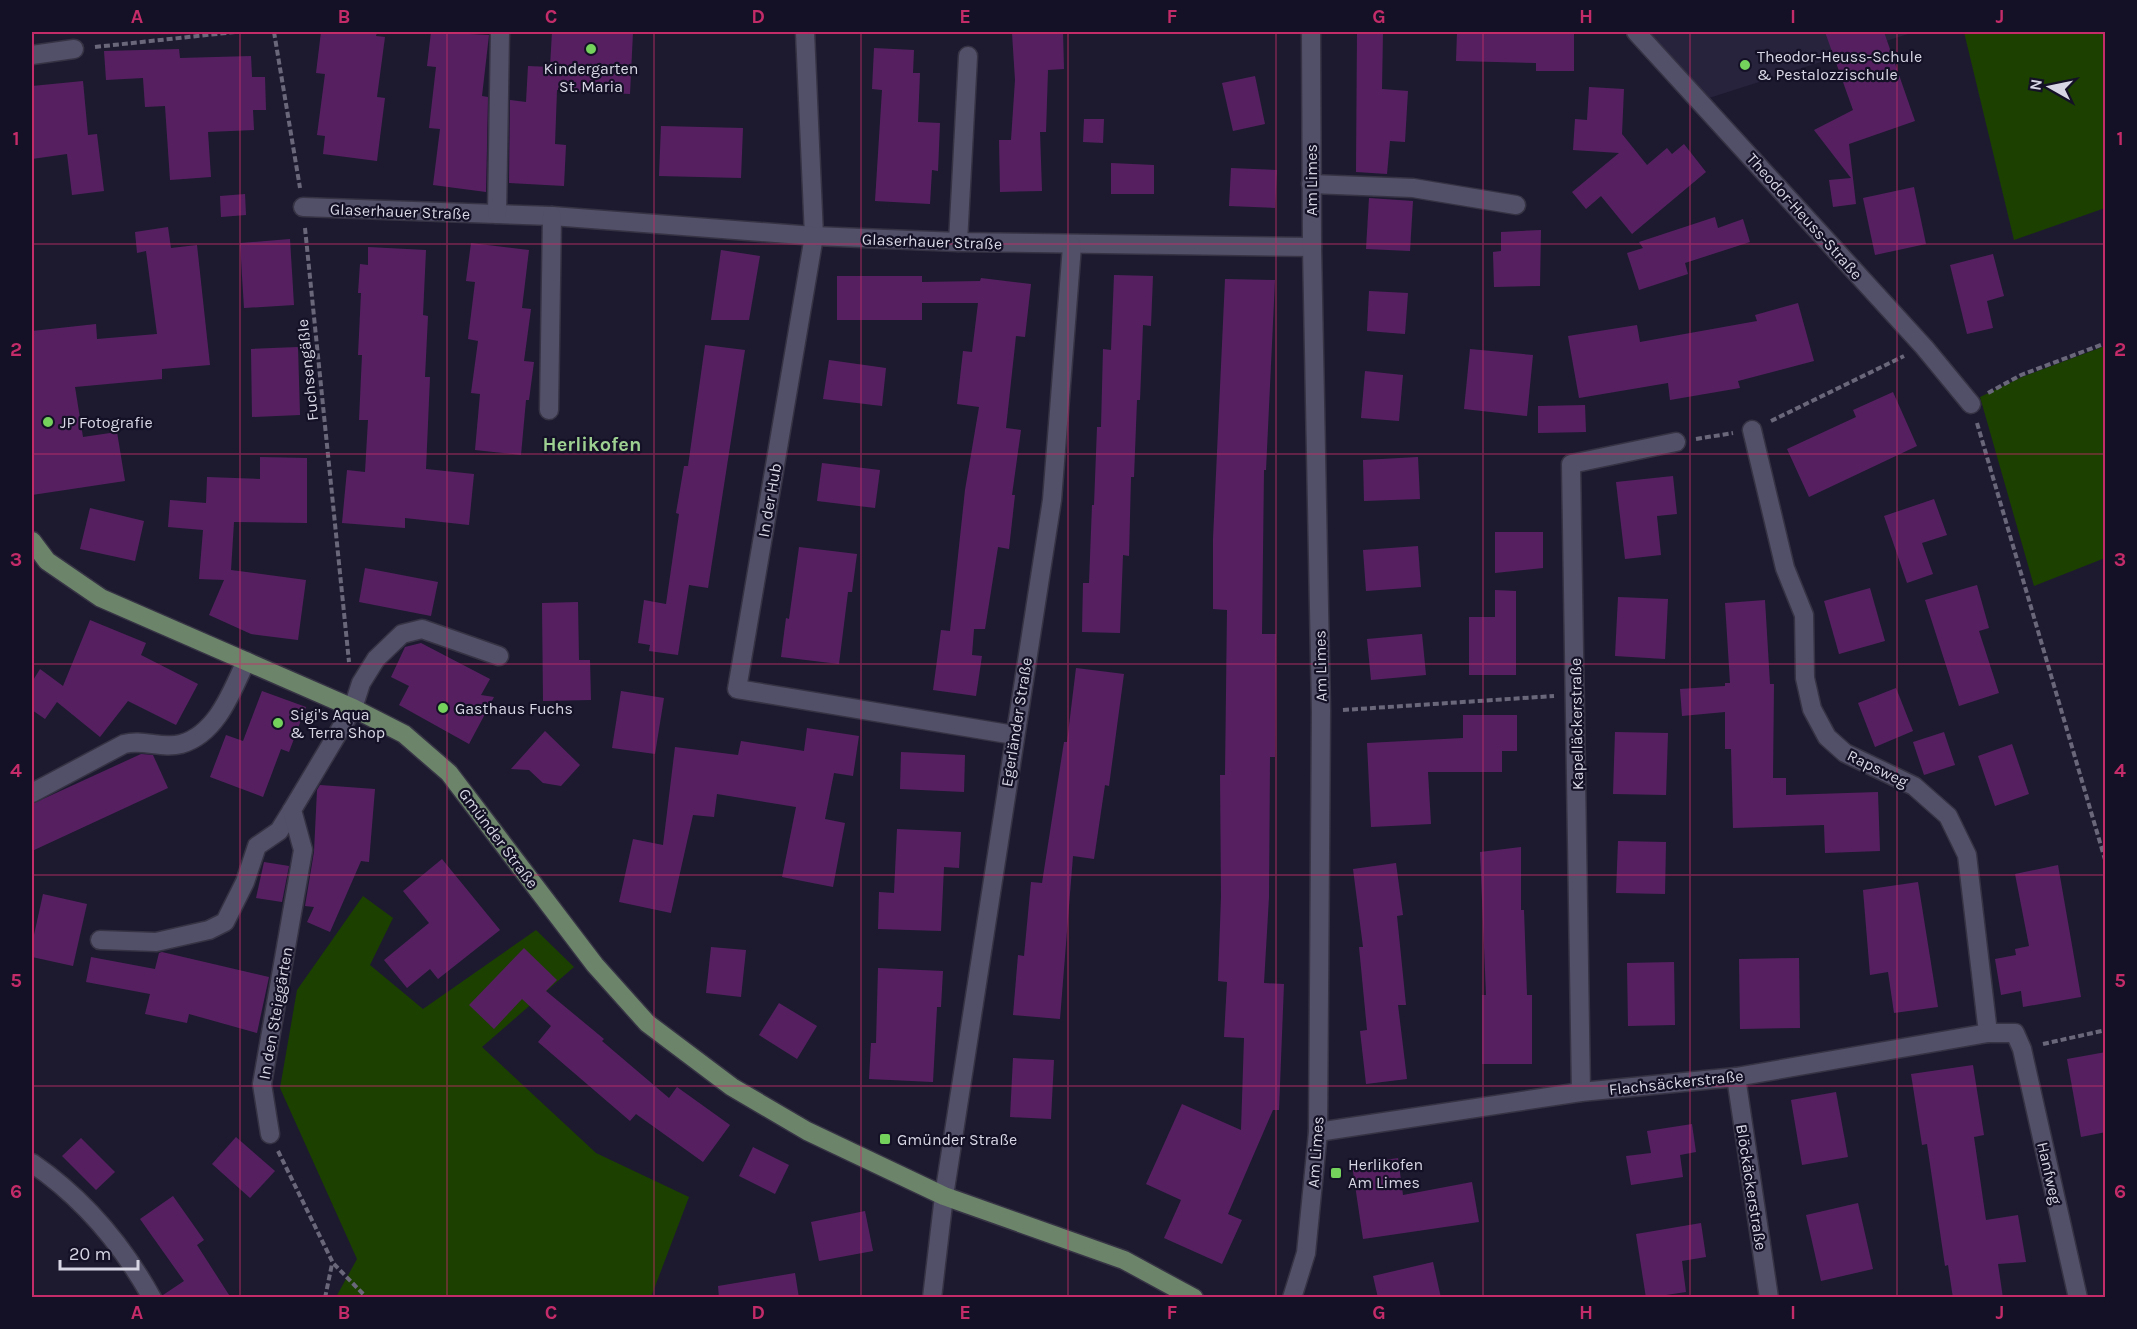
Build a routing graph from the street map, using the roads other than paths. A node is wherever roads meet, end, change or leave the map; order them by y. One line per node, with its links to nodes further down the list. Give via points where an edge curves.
1 (500, 32): 11 (street)
2 (805, 32): 13 (street, In der Hub)
3 (1311, 32): 8 (street, Am Limes)
4 (1636, 32): 17 (street, Theodor-Heuss-Straße)
5 (74, 50): 6 (street)
6 (32, 55)
7 (968, 56): 14 (street)
8 (1311, 184): 9 (street, via 1413,188); 16 (street, Am Limes)
9 (1516, 205)
10 (303, 207): 11 (street, Glaserhauer Straße)
11 (498, 214): 12 (street, Glaserhauer Straße)
12 (552, 216): 13 (street, Glaserhauer Straße); 18 (street)
13 (814, 236): 14 (street, Glaserhauer Straße); 25 (street, In der Hub, via 737,689)
14 (958, 242): 15 (street, Glaserhauer Straße)
15 (1072, 246): 16 (street, Glaserhauer Straße); 25 (street, Egerländer Straße, via 1052,500)
16 (1312, 247): 33 (street, Am Limes, via 1321,711)
17 (1976, 400)
18 (549, 410)
19 (1752, 430): 29 (street, Rapsweg, via 1785,568 1804,615 1805,678 1812,709 1827,736 1845,753 1914,786 1948,816 1967,855)
20 (1676, 442): 32 (street, Kapelläckerstraße, via 1571,464)
21 (32, 541): 23 (main road, Gmünder Straße, via 47,561 101,598)
22 (499, 656): 24 (street, via 422,629 402,634 376,659 361,683)
23 (246, 661): 24 (main road, Gmünder Straße); 26 (street, via 224,707 204,730 181,744 139,740 124,744)
24 (353, 708): 27 (street); 36 (main road, Gmünder Straße, via 404,734 449,773 595,965 647,1023 732,1087 807,1131)
25 (1014, 735): 36 (street, Egerländer Straße)
26 (32, 793)
27 (292, 810): 28 (street, via 279,831 257,846 225,922 209,930 156,942); 34 (street, In den Steiggärten, via 303,850 262,1084)
28 (100, 940)
29 (1988, 1033): 30 (street, Flachsäckerstraße, via 2015,1033); 31 (street, Flachsäckerstraße)
30 (2022, 1049): 42 (street, Hanfweg)
31 (1736, 1077): 32 (street, Flachsäckerstraße); 41 (street, Blöckäckerstraße)
32 (1581, 1092): 33 (street, Flachsäckerstraße)
33 (1318, 1132): 40 (street, Am Limes, via 1306,1253)
34 (270, 1134)
35 (32, 1163): 37 (street, via 97,1218)
36 (944, 1196): 38 (street, Egerländer Straße); 39 (main road, Gmünder Straße, via 1124,1260)
37 (152, 1298)
38 (932, 1298)
39 (1194, 1298)
40 (1292, 1298)
41 (1769, 1298)
42 (2078, 1298)

